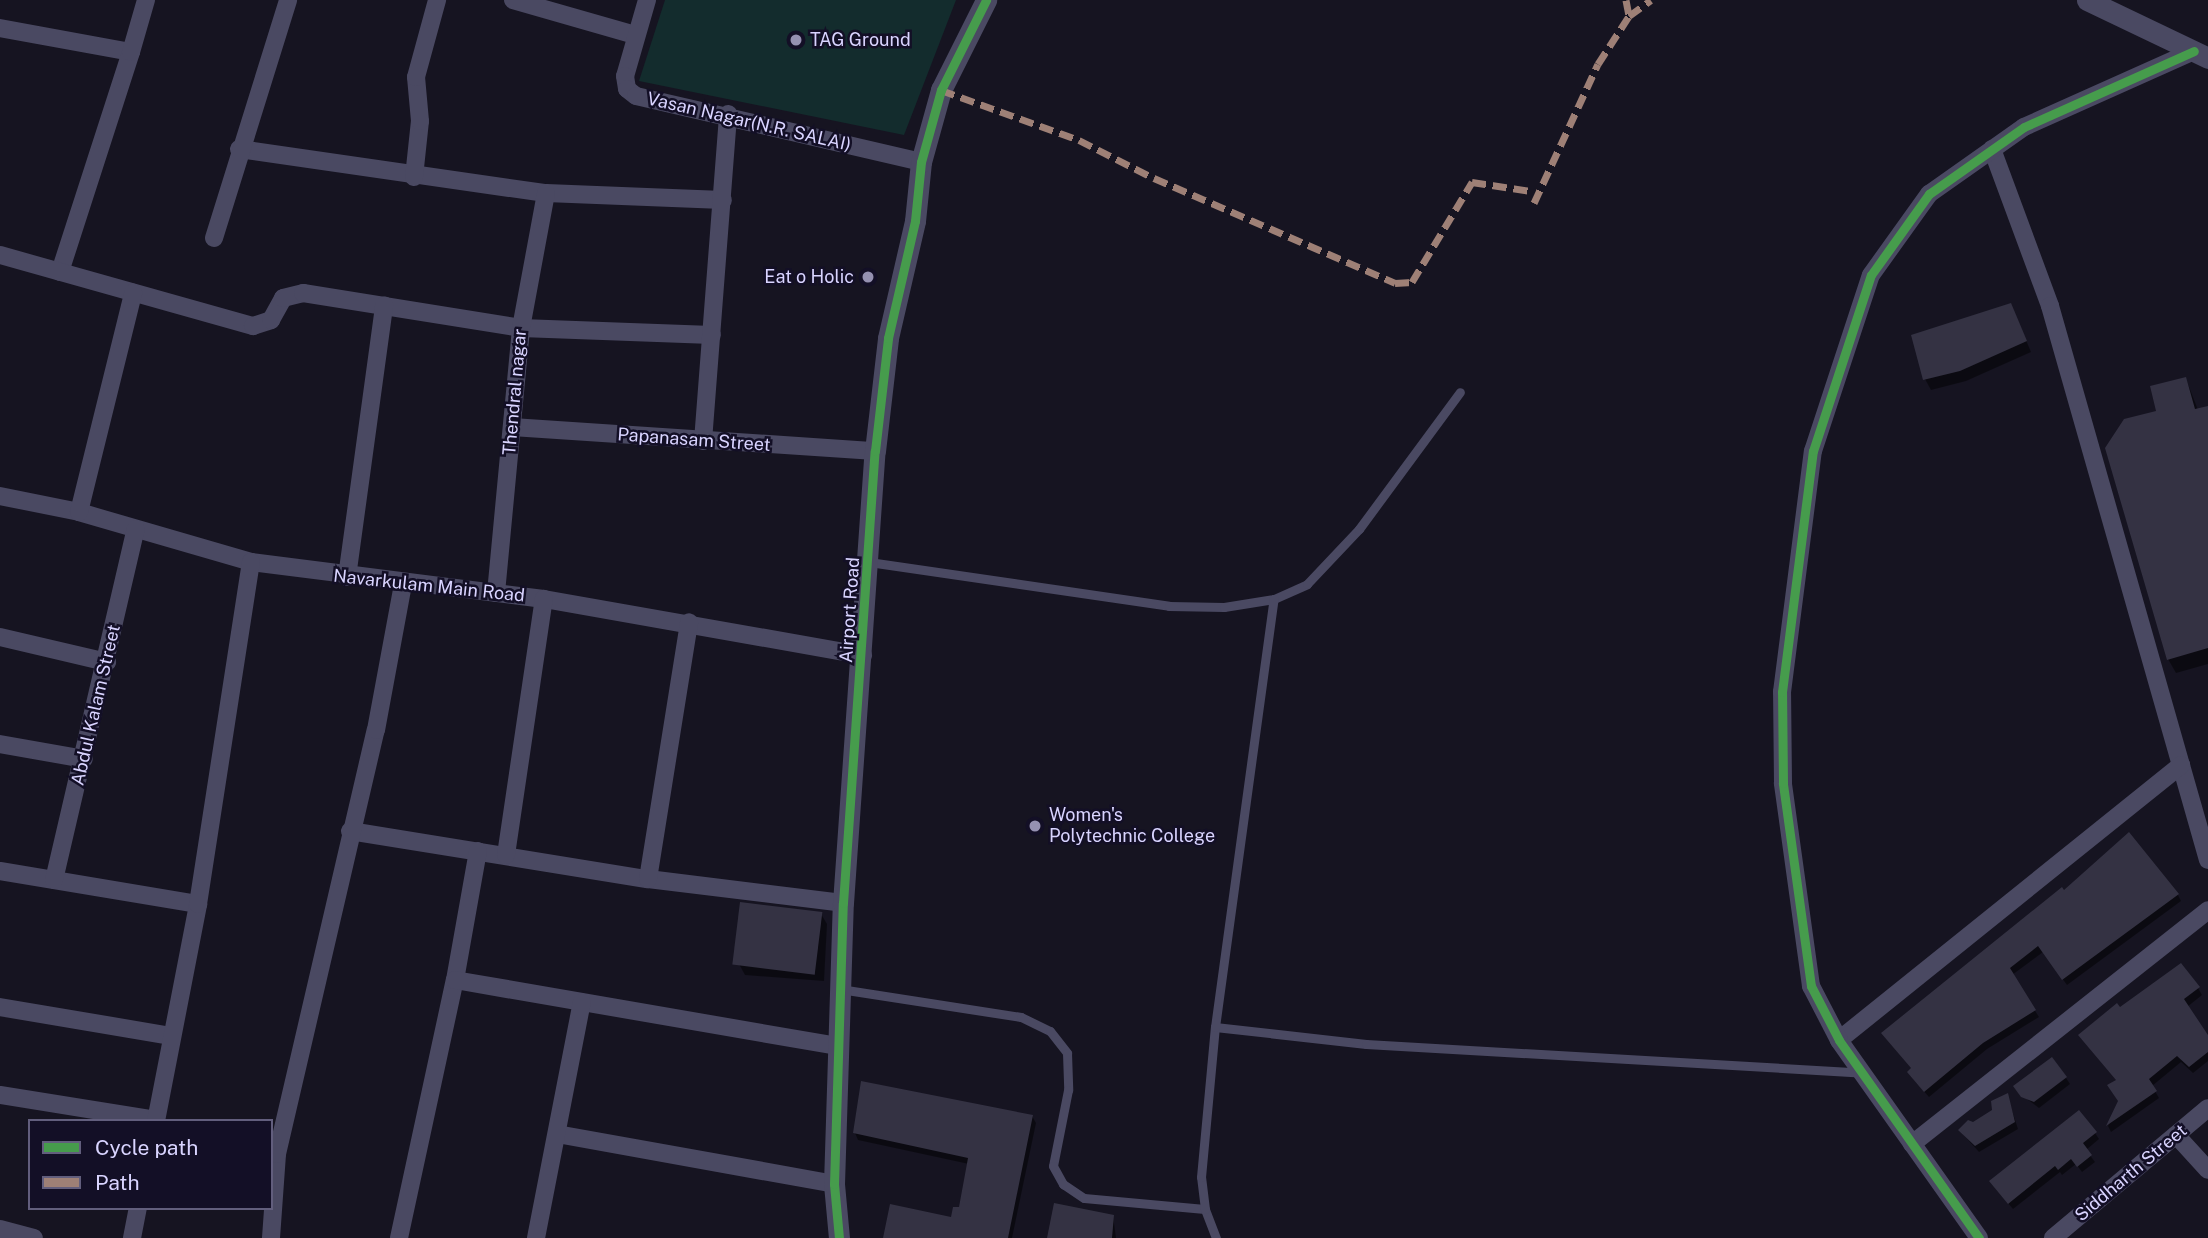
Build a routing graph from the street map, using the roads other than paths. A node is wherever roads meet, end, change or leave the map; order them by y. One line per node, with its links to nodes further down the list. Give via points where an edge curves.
1 (146, 0): 10 (street)
2 (288, 0): 13 (street)
3 (437, 0): 16 (street, via 416,76 420,121)
4 (513, 0): 9 (street)
5 (647, 0): 9 (street, Vasan Nagar(N.R. SALAI))
6 (986, 0): 15 (street, Airport Road, via 941,90)
7 (2087, 0): 11 (street)
8 (0, 29): 10 (street)
9 (635, 35): 12 (street, Vasan Nagar(N.R. SALAI), via 625,76 627,89 636,96)
10 (131, 52): 21 (street)
11 (2201, 54): 14 (street, via 2024,127)
12 (728, 114): 15 (street, Vasan Nagar(N.R. SALAI)); 18 (street)
13 (239, 149): 16 (street); 19 (street)
14 (1992, 149): 46 (street, via 2050,306); 63 (street, via 1929,194 1871,275 1814,451 1782,692 1783,783 1811,986)
15 (921, 162): 29 (street, Airport Road, via 915,220 888,338)
16 (414, 177): 17 (street)
17 (546, 193): 18 (street); 24 (street, Thendral nagar)
18 (723, 200): 25 (street)
19 (214, 238)
20 (0, 255): 21 (street)
21 (60, 272): 22 (street)
22 (133, 293): 23 (street, via 253,326 271,320 283,298 303,293); 31 (street)
23 (384, 306): 24 (street); 35 (street)
24 (521, 328): 25 (street); 27 (street, Thendral nagar)
25 (712, 335): 28 (street)
26 (1460, 392): 39 (lane, via 1359,529 1307,584)
27 (512, 427): 28 (street, Papanasam Street); 37 (street, Thendral nagar)
28 (703, 441): 29 (street, Papanasam Street)
29 (875, 451): 34 (street, Airport Road)
30 (0, 496): 31 (street, Navarkulam Main Road)
31 (79, 512): 32 (street, Navarkulam Main Road)
32 (136, 528): 33 (street, Navarkulam Main Road); 43 (street, Abdul Kalam Street)
33 (251, 562): 35 (street, Navarkulam Main Road); 54 (street)
34 (869, 562): 39 (lane, via 1169,606 1224,607); 42 (street, Airport Road)
35 (347, 577): 36 (street, Navarkulam Main Road)
36 (403, 584): 37 (street, Navarkulam Main Road); 47 (street, via 376,730)
37 (496, 593): 38 (street, Navarkulam Main Road)
38 (544, 598): 40 (street, Navarkulam Main Road); 49 (street)
39 (1274, 599): 61 (lane)
40 (689, 622): 42 (street, Navarkulam Main Road); 52 (street)
41 (0, 637): 43 (street)
42 (863, 655): 55 (street, Airport Road)
43 (107, 662): 45 (street, Abdul Kalam Street)
44 (0, 744): 45 (street)
45 (84, 759): 53 (street, Abdul Kalam Street)
46 (2181, 765): 50 (street); 63 (street)
47 (350, 831): 48 (street); 75 (street, via 276,1154)
48 (478, 851): 49 (street); 57 (street)
49 (506, 855): 52 (street)
50 (2208, 860)
51 (0, 871): 53 (street)
52 (648, 878): 55 (street)
53 (54, 880): 54 (street)
54 (198, 904): 62 (street)
55 (844, 904): 58 (street, Airport Road)
56 (2208, 910): 72 (street)
57 (455, 980): 59 (street); 83 (street)
58 (840, 989): 64 (street, Airport Road); 76 (lane, via 1021,1017 1050,1031 1067,1053 1068,1090 1053,1166 1063,1184 1084,1198)
59 (582, 1002): 64 (street); 70 (street)
60 (0, 1007): 62 (street)
61 (1215, 1027): 65 (lane, via 1366,1044); 76 (lane, via 1200,1177)
62 (172, 1036): 69 (street)
63 (1839, 1040): 65 (street)
64 (838, 1046): 74 (street, Airport Road)
65 (1861, 1072): 72 (street)
66 (0, 1095): 68 (street)
67 (2208, 1108): 71 (street, Siddharth Street)
68 (150, 1119)
69 (156, 1119)
70 (556, 1134): 74 (street); 84 (street)
71 (2176, 1135): 73 (street); 88 (street, Siddharth Street)
72 (1912, 1144): 87 (street)
73 (2208, 1170)
74 (834, 1184): 85 (street, Airport Road)
75 (273, 1204)
76 (1205, 1209): 86 (lane)
77 (138, 1210): 81 (street)
78 (273, 1210): 82 (street)
79 (0, 1229): 80 (street)
80 (34, 1238)
81 (132, 1238)
82 (271, 1238)
83 (399, 1238)
84 (536, 1238)
85 (839, 1238)
86 (1216, 1238)
87 (1979, 1238)
88 (2053, 1238)

